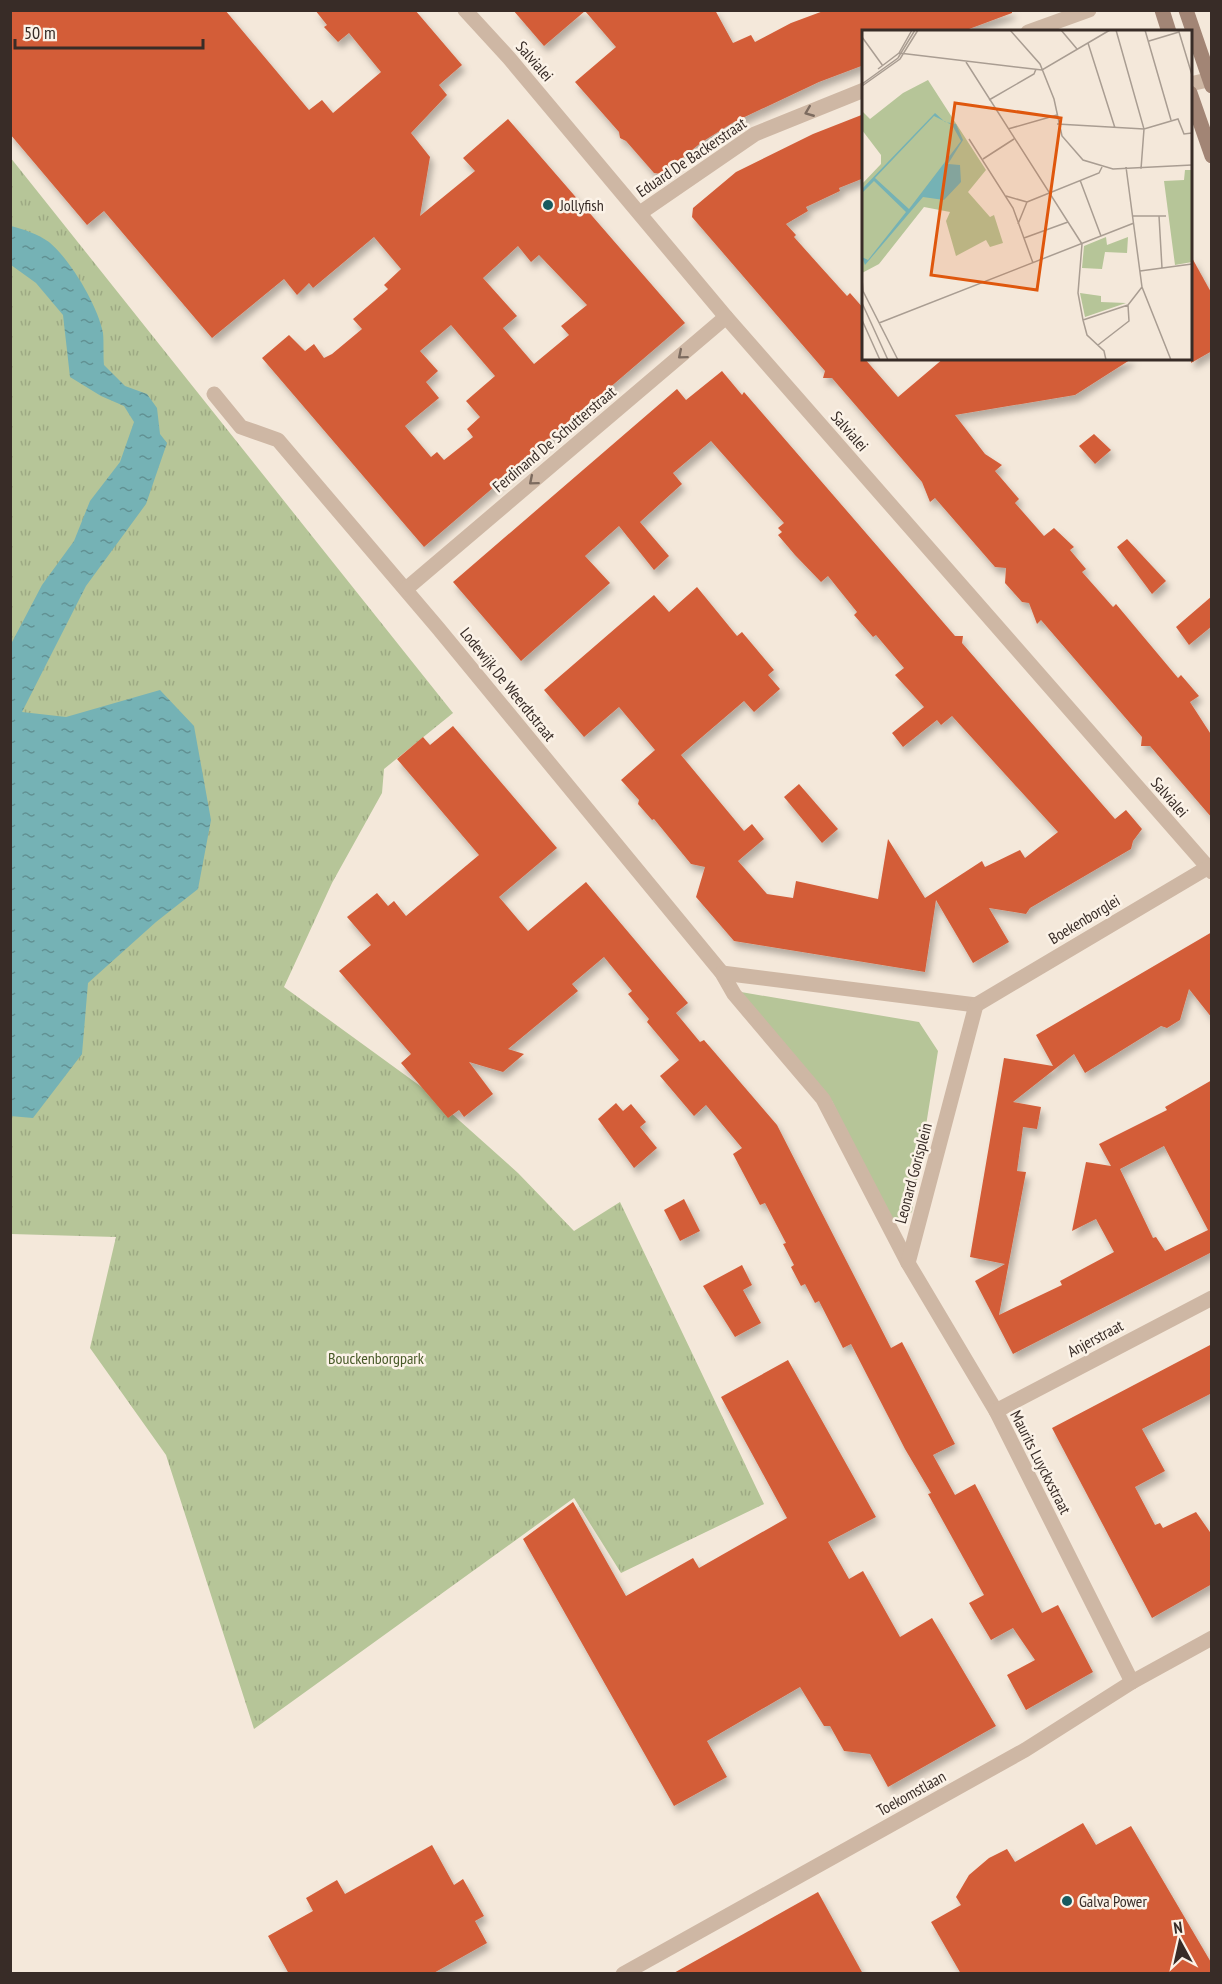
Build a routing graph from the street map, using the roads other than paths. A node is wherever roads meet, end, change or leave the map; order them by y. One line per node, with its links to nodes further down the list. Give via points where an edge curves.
1 (465, 10): 12 (street, Salvialei)
2 (1089, 10): 5 (street)
3 (1162, 10): 6 (street)
4 (1186, 10): 7 (street)
5 (1034, 30)
6 (1168, 30)
7 (1211, 82): 8 (street)
8 (1192, 84)
9 (862, 91): 12 (street, Eduard De Backerstraat, one-way to 12, via 755,134)
10 (1192, 96): 11 (street)
11 (1212, 156)
12 (639, 213): 13 (street, Salvialei)
13 (726, 317): 15 (street, Ferdinand De Schutterstraat, one-way to 15); 16 (street, Salvialei)
14 (214, 393): 15 (street, Lodewijk De Weerdtstraat, via 241,427 278,440)
15 (406, 589): 17 (street, Lodewijk De Weerdtstraat)
16 (1210, 868): 18 (street, Boekenborglei)
17 (722, 973): 18 (street); 19 (street, Leonard Gorisplein, via 734,994 823,1099)
18 (976, 1005): 19 (street, Leonard Gorisplein)
19 (908, 1263): 21 (street, Maurits Luyckxstraat)
20 (1212, 1298): 21 (street, Anjerstraat)
21 (996, 1411): 23 (street, Maurits Luyckxstraat)
22 (1212, 1638): 23 (street, Toekomstlaan)
23 (1132, 1682): 24 (street, Toekomstlaan, via 1025,1750)
24 (623, 1974)

